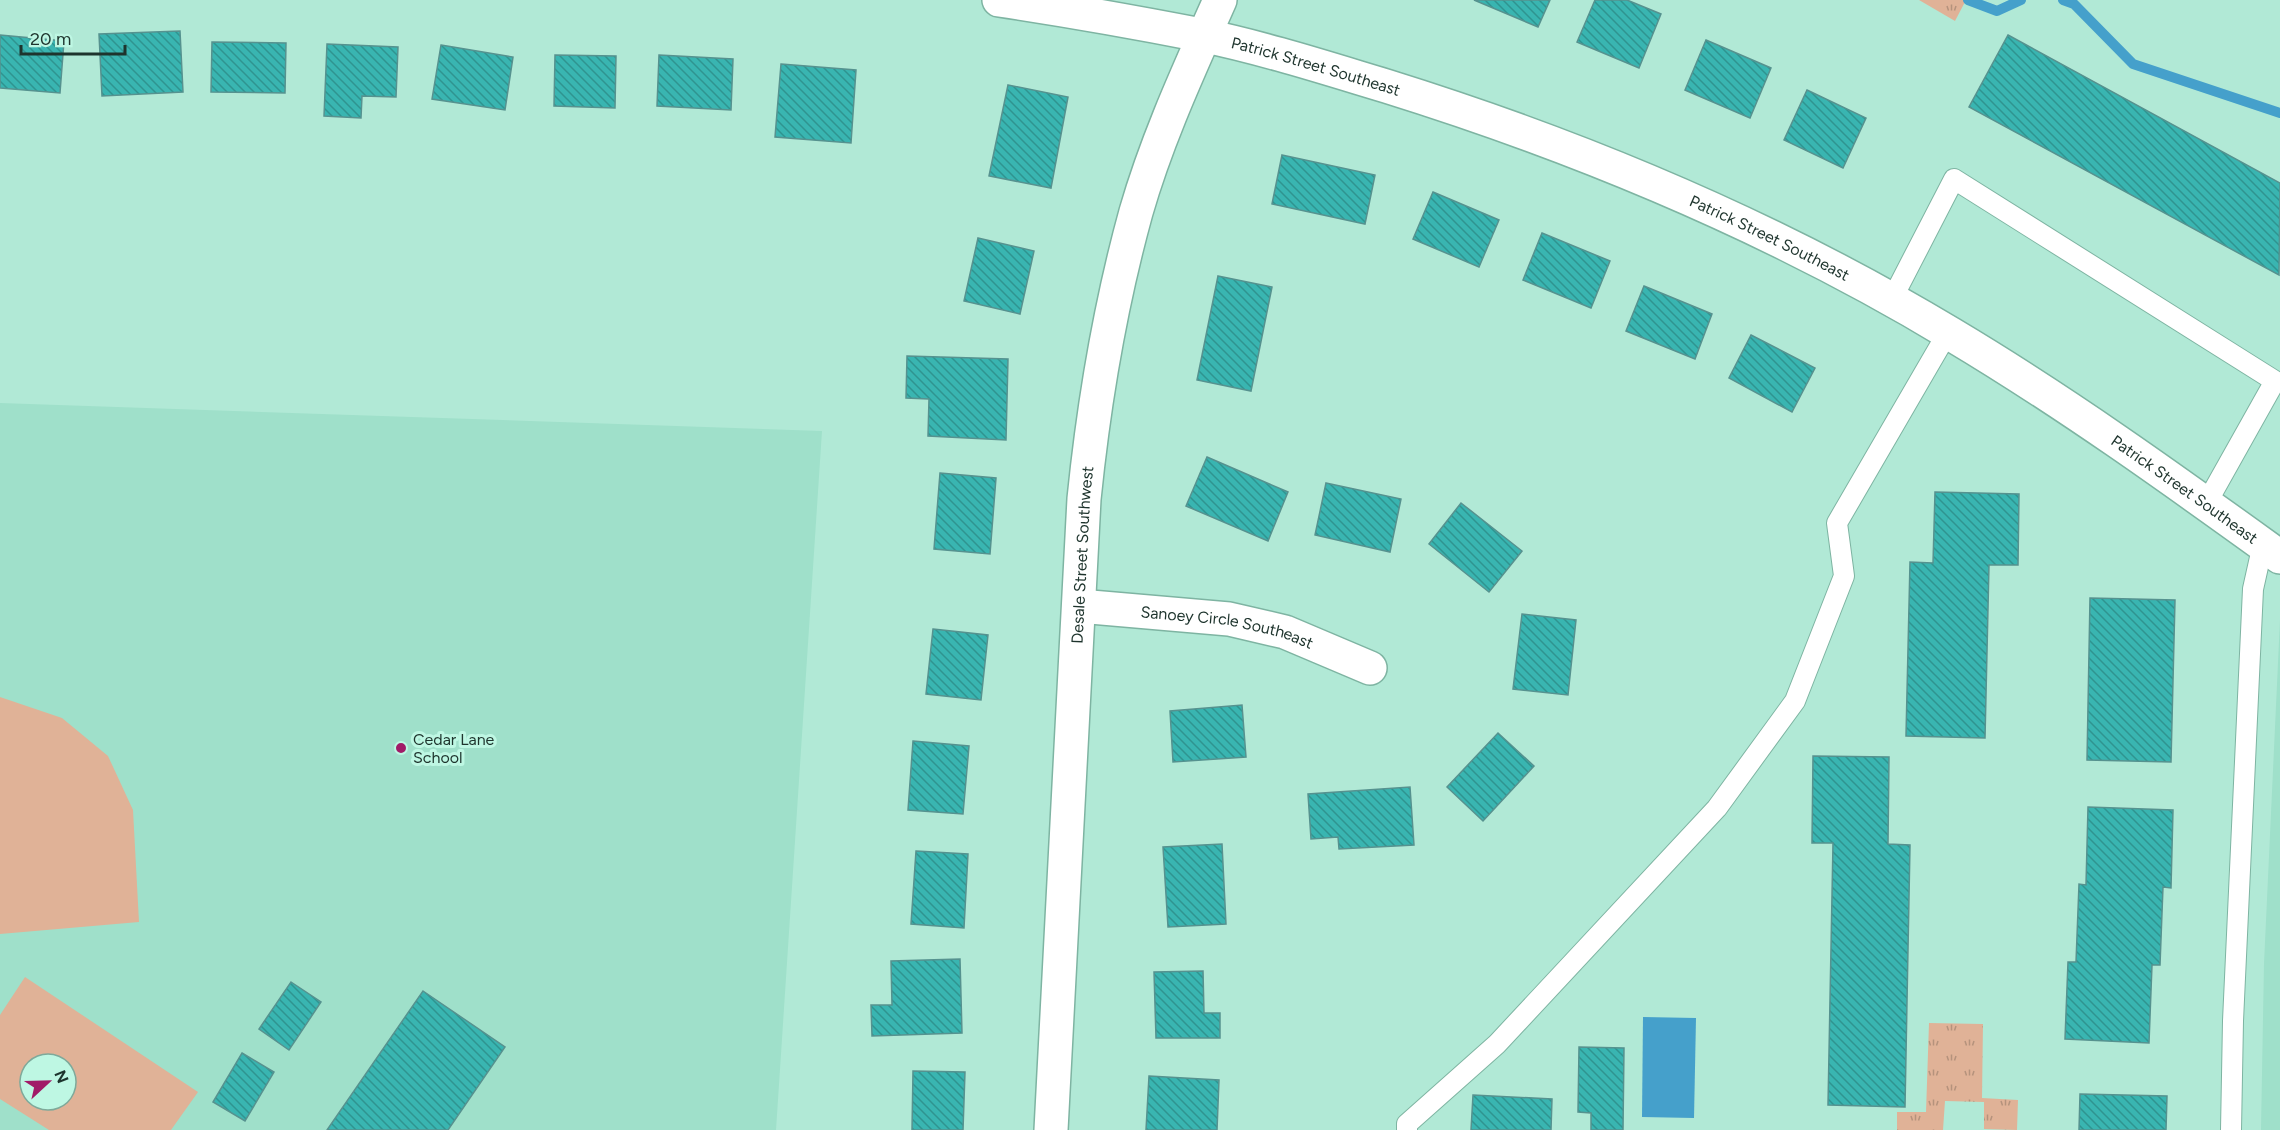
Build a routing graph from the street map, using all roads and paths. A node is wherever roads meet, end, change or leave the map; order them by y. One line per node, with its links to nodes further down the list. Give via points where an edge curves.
1 (999, 0): 3 (street, Patrick Street Southeast)
2 (1220, 0): 3 (street, Desale Street Southwest)
3 (1204, 36): 4 (street, Patrick Street Southeast, via 1472,112 1635,176 1784,243); 8 (street, Desale Street Southwest, via 1165,127 1137,210 1115,296 1094,402)
4 (1891, 301): 5 (street, Patrick Street Southeast); 6 (lane, via 1954,179 2275,381)
5 (1948, 332): 6 (street, Patrick Street Southeast, via 2100,429); 11 (lane, via 1838,523 1844,576 1795,701 1718,808 1497,1044 1407,1124)
6 (2206, 504): 7 (street, Patrick Street Southeast)
7 (2271, 550): 12 (lane, via 2253,589)
8 (1079, 606): 9 (street, Sanoey Circle Southeast, via 1229,619 1285,632); 10 (street, Desale Street Southwest)
9 (1370, 668)
10 (1051, 1130)
11 (1407, 1130)
12 (2231, 1130)

